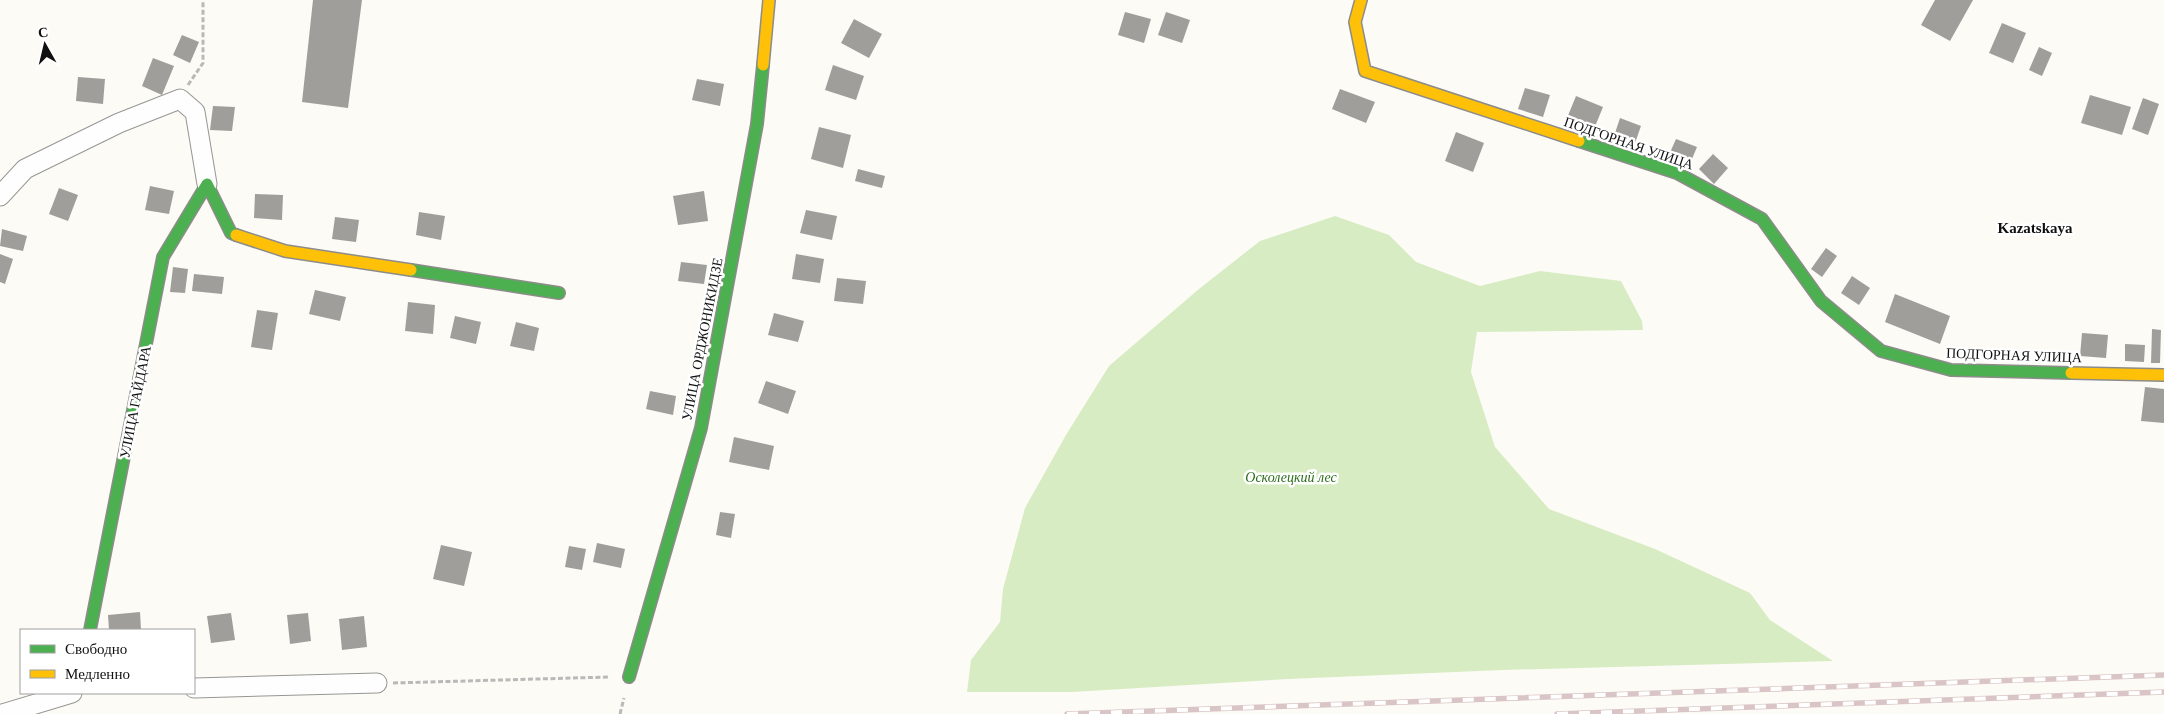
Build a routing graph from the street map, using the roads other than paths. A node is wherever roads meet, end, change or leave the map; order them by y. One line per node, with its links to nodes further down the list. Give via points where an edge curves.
1 (769, 0): 8 (street, УЛИЦА ОРДЖОНИКИДЗЕ, via 758,124 701,428)
2 (1361, 0): 6 (street, ПОДГОРНАЯ УЛИЦА, via 1355,22 1365,71 1677,173 1762,219 1821,302 1882,350 1951,370)
3 (207, 184): 4 (street, via 195,112 180,98 119,122 25,169); 5 (street, via 231,233 285,251); 7 (street, УЛИЦА ГАЙДАРА, via 163,257)
4 (0, 196)
5 (558, 293)
6 (2164, 374)
7 (90, 629)
8 (629, 677)
9 (377, 683): 10 (street)
10 (195, 688)
11 (69, 694): 12 (street)
12 (2, 714)

